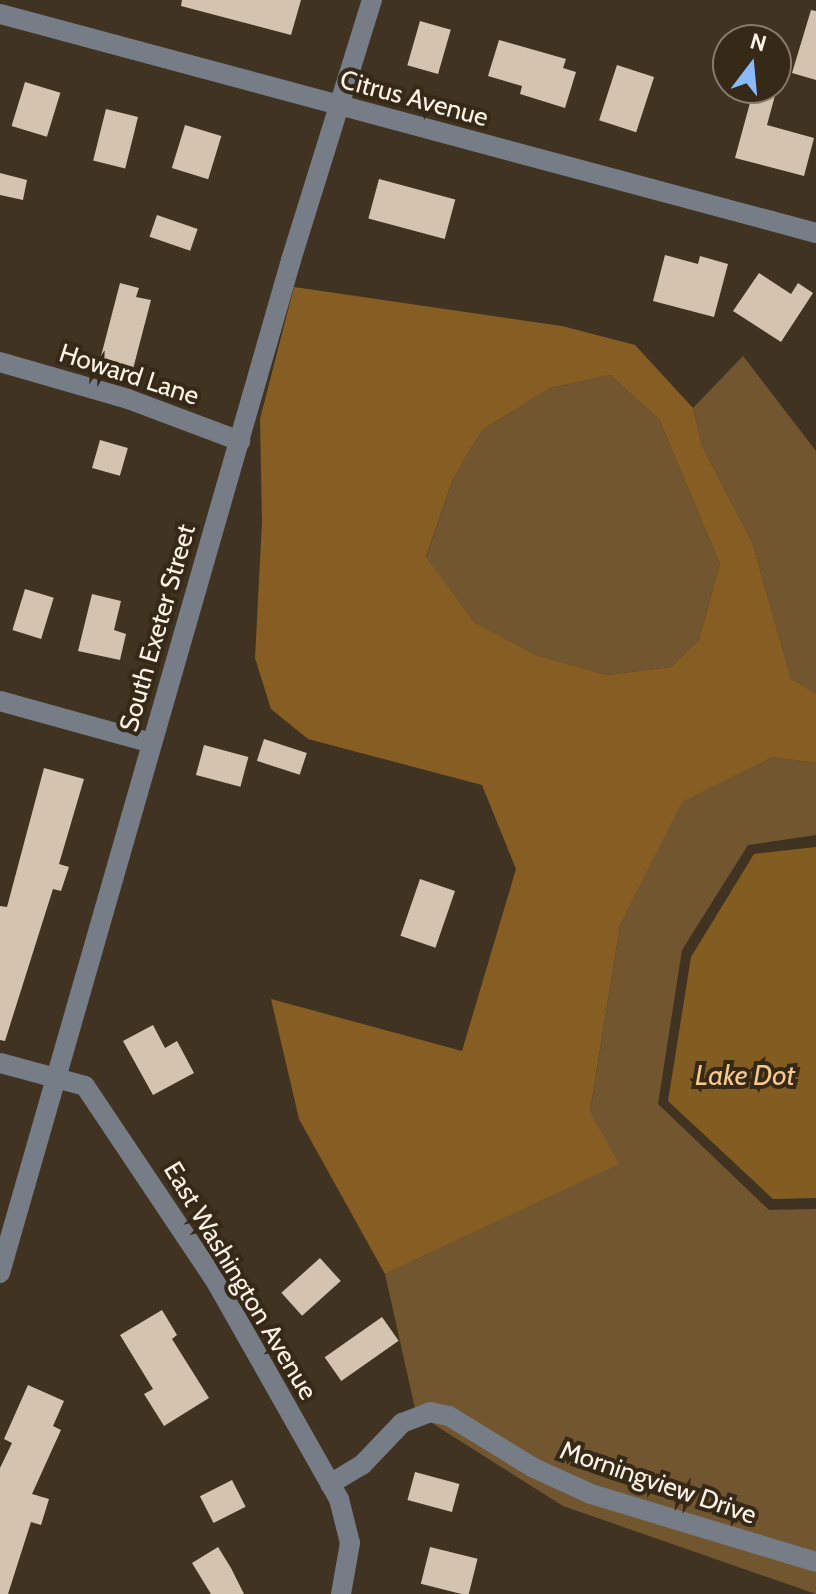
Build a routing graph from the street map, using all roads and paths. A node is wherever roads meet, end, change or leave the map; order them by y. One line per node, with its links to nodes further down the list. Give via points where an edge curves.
1 (2, 0): 3 (street)
2 (372, 0): 5 (street, South Exeter Street)
3 (0, 7)
4 (0, 14): 5 (street, Citrus Avenue)
5 (339, 106): 6 (street, Citrus Avenue); 8 (street, South Exeter Street)
6 (816, 233)
7 (0, 362): 8 (street, Howard Lane, via 128,399)
8 (240, 441): 10 (street, South Exeter Street)
9 (0, 701): 10 (street)
10 (151, 743): 12 (street, South Exeter Street)
11 (0, 1063): 12 (street, East Washington Avenue)
12 (56, 1078): 13 (street, South Exeter Street); 14 (street, East Washington Avenue, via 85,1086 139,1163 215,1280)
13 (0, 1273)
14 (330, 1484): 15 (street, Morningview Drive, via 362,1465 402,1423 430,1412 449,1416 534,1468 591,1494); 16 (street, East Washington Avenue, via 350,1543)
15 (816, 1562)
16 (341, 1594)

